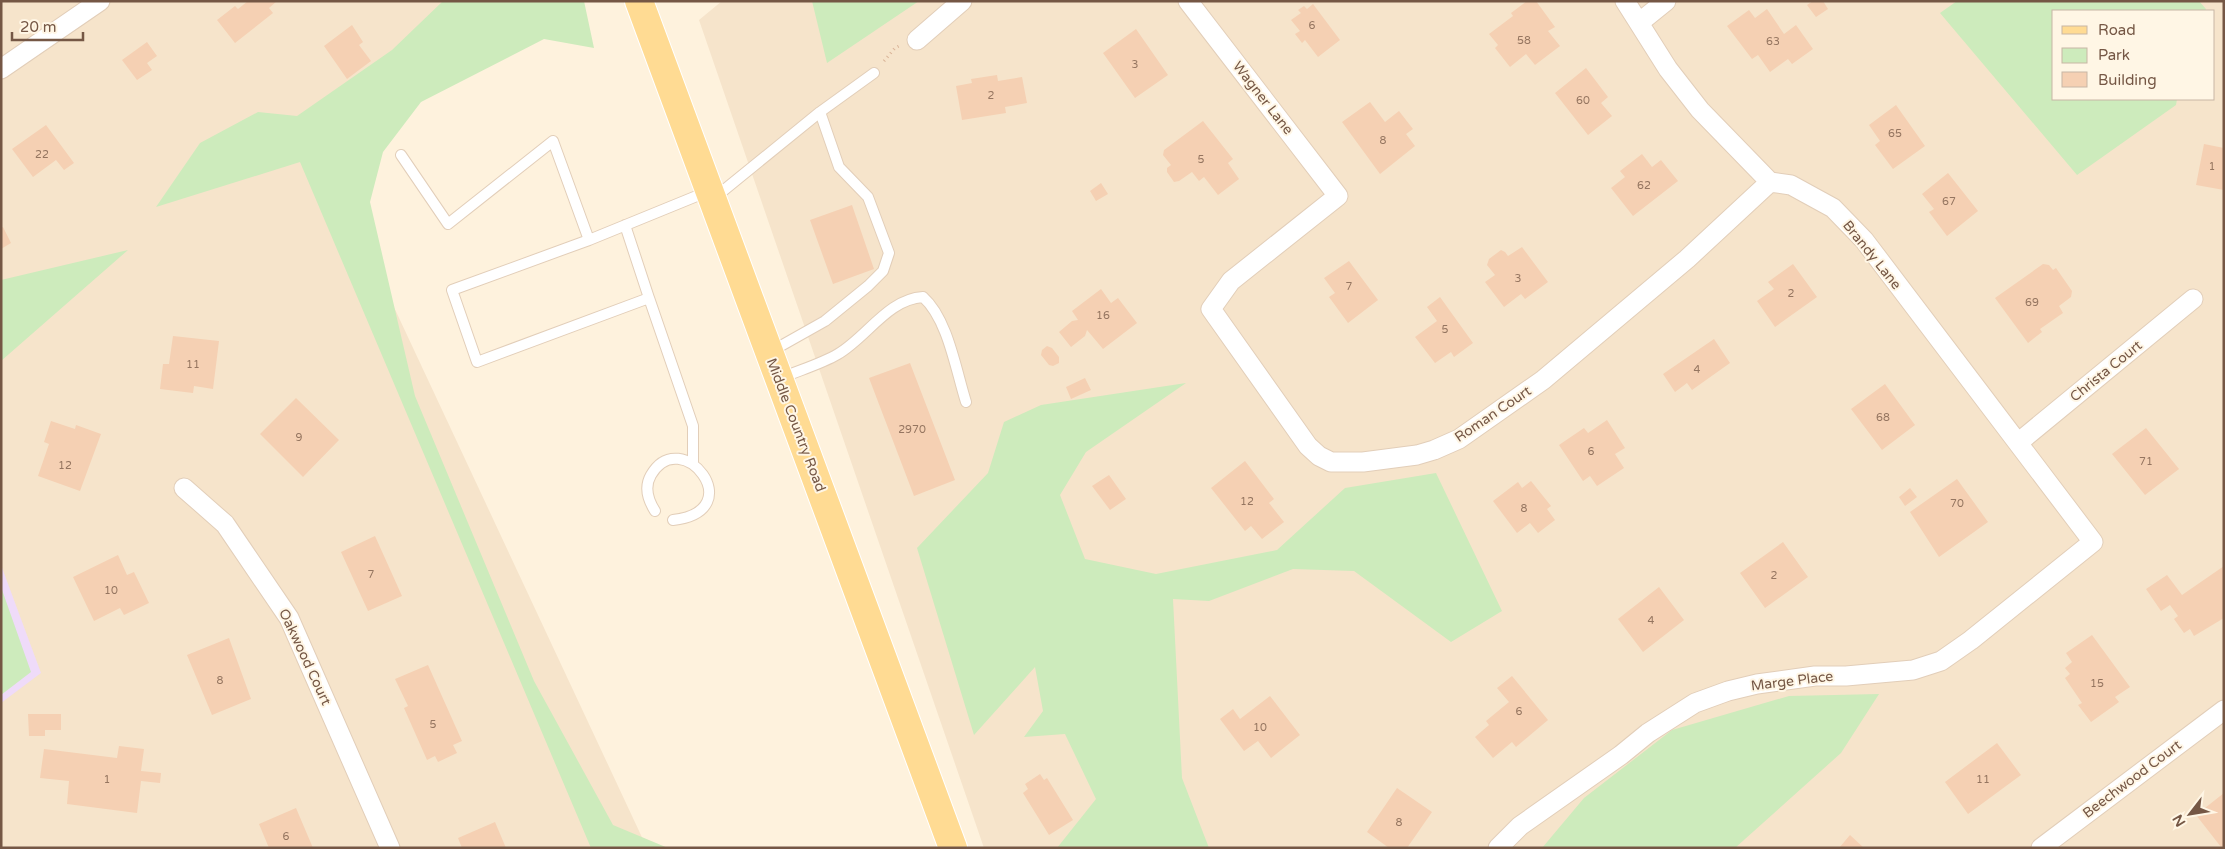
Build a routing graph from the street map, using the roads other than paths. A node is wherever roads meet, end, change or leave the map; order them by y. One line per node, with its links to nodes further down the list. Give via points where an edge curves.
1 (100, 1): 9 (street)
2 (639, 1): 14 (main road, Middle Country Road)
3 (962, 1): 8 (street)
4 (1188, 1): 15 (street, Wagner Lane)
5 (1625, 1): 7 (street)
6 (1666, 1): 7 (street)
7 (1640, 22): 13 (street, via 1668,68 1700,110)
8 (917, 40)
9 (1, 70)
10 (874, 73): 11 (lane)
11 (820, 112): 14 (lane); 20 (lane, via 839,167 868,197 889,253 883,271 868,286 825,321)
12 (401, 155): 17 (lane, via 448,224 553,141)
13 (1770, 182): 15 (street, Roman Court, via 1687,259 1543,380 1459,439 1417,456 1363,462 1331,462 1308,446 1211,309 1230,281); 23 (street, Brandy Lane, via 1791,185 1833,208 1864,240)
14 (711, 195): 16 (lane); 20 (main road, Middle Country Road)
15 (1338, 196)
16 (626, 225): 17 (lane); 18 (lane)
17 (589, 240): 18 (lane, via 452,290 477,362)
18 (649, 298): 24 (lane, via 694,426)
19 (2193, 299): 23 (street, Christa Court)
20 (769, 353): 21 (main road, Middle Country Road)
21 (779, 379): 22 (lane, via 838,354 900,303 913,297 923,297 941,321); 30 (main road, Middle Country Road)
22 (966, 402)
23 (2019, 442): 28 (street, Brandy Lane)
24 (693, 464): 26 (lane, via 684,460 665,462 650,475 647,495); 27 (lane, via 707,479 708,498 697,514 688,519)
25 (184, 488): 31 (street, Oakwood Court, via 224,524 289,618)
26 (655, 511)
27 (673, 520)
28 (2093, 542): 32 (street, Marge Place, via 1941,661 1913,670 1815,676 1756,684 1695,703 1520,826)
29 (2224, 710): 33 (street, Beechwood Court)
30 (946, 844)
31 (390, 848)
32 (1498, 848)
33 (2041, 848)

